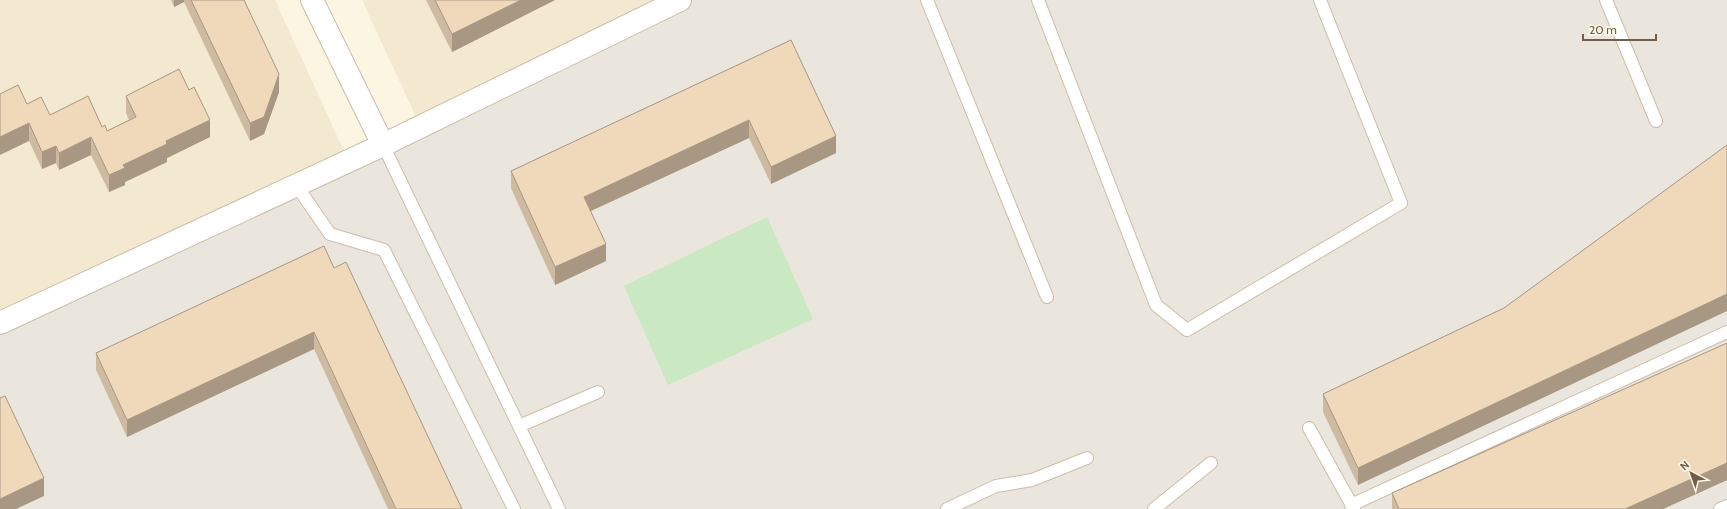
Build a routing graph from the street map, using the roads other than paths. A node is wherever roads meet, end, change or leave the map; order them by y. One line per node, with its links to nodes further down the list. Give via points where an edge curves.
1 (312, 0): 8 (street)
2 (680, 0): 8 (street)
3 (927, 0): 10 (lane)
4 (1038, 0): 5 (lane, via 1156,305 1187,330 1401,203)
5 (1320, 0)
6 (1606, 0): 7 (lane)
7 (1656, 122)
8 (383, 145): 9 (street); 14 (lane)
9 (296, 184): 11 (street); 20 (lane, via 330,234 384,250)
10 (1047, 297)
11 (0, 323)
12 (1727, 332): 19 (lane)
13 (598, 392): 14 (lane)
14 (519, 426): 21 (lane)
15 (1309, 428): 19 (lane)
16 (1087, 458): 22 (lane, via 1032,480 996,486)
17 (1211, 463): 23 (lane)
18 (1727, 506): 24 (lane)
19 (1352, 507)
20 (514, 509)
21 (559, 509)
22 (947, 509)
23 (1154, 509)
24 (1720, 509)

